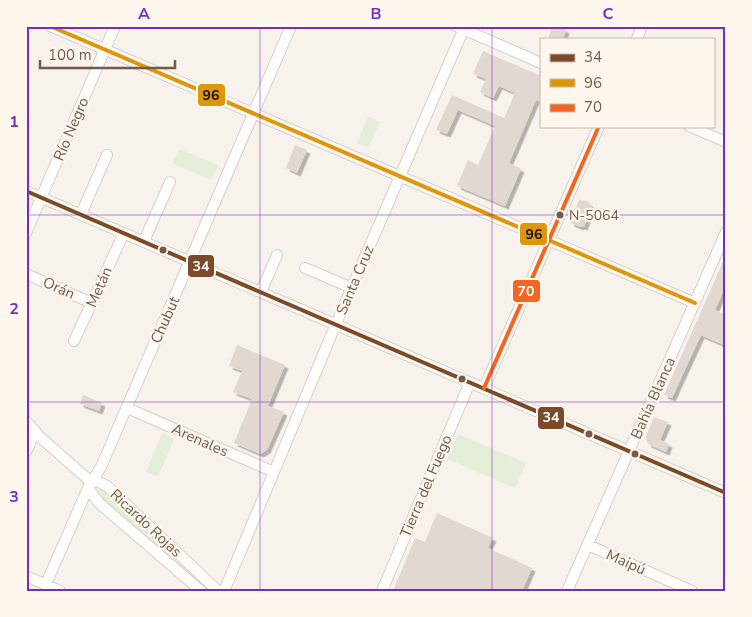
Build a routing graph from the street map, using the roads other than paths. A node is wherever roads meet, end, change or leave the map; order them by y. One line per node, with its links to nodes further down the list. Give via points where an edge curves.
1 (50, 26): 7 (street)
2 (115, 26): 7 (street, Río Negro)
3 (291, 26): 9 (street, Chubut)
4 (642, 26): 6 (street)
5 (462, 27): 8 (street); 14 (street, Santa Cruz)
6 (637, 38)
7 (105, 50): 9 (street); 17 (street, Río Negro)
8 (540, 63)
9 (254, 113): 14 (street); 25 (street, Chubut)
10 (598, 128): 22 (street)
11 (694, 128): 12 (street)
12 (726, 142)
13 (107, 155): 18 (street)
14 (400, 176): 22 (street); 28 (street, Santa Cruz)
15 (170, 182): 23 (street)
16 (26, 191): 17 (street)
17 (42, 197): 18 (street); 20 (street, Río Negro)
18 (81, 214): 21 (street)
19 (726, 232): 31 (street, Bahía Blanca)
20 (26, 233)
21 (124, 233): 23 (street); 30 (street, Metán)
22 (549, 240): 31 (street); 35 (street)
23 (144, 241): 25 (street)
24 (277, 255): 29 (street)
25 (190, 261): 29 (street); 36 (street, Chubut)
26 (305, 268): 28 (street)
27 (26, 274): 30 (street, Orán)
28 (352, 288): 32 (street, Santa Cruz)
29 (261, 292): 32 (street)
30 (92, 303): 33 (street, Metán)
31 (695, 303): 39 (street, Bahía Blanca)
32 (336, 324): 34 (street); 41 (street, Santa Cruz)
33 (74, 341)
34 (470, 382): 35 (street); 50 (street, Tierra del Fuego)
35 (484, 388): 39 (street)
36 (127, 408): 41 (street, Arenales); 42 (street, Chubut, via 101,467)
37 (26, 421): 38 (street, Ricardo Rojas)
38 (35, 432): 40 (street); 42 (street, Ricardo Rojas)
39 (630, 451): 43 (street); 44 (street, Bahía Blanca)
40 (26, 452)
41 (274, 472): 49 (street, Santa Cruz)
42 (89, 485): 46 (street, Chubut); 47 (street, Ricardo Rojas, via 99,503); 48 (street, Ricardo Rojas, via 97,481 107,486)
43 (726, 493)
44 (588, 545): 51 (street, Bahía Blanca); 52 (street, Maipú)
45 (26, 576): 46 (street)
46 (54, 589)
47 (201, 591)
48 (218, 591)
49 (224, 591)
50 (382, 591)
51 (568, 591)
52 (692, 591)

